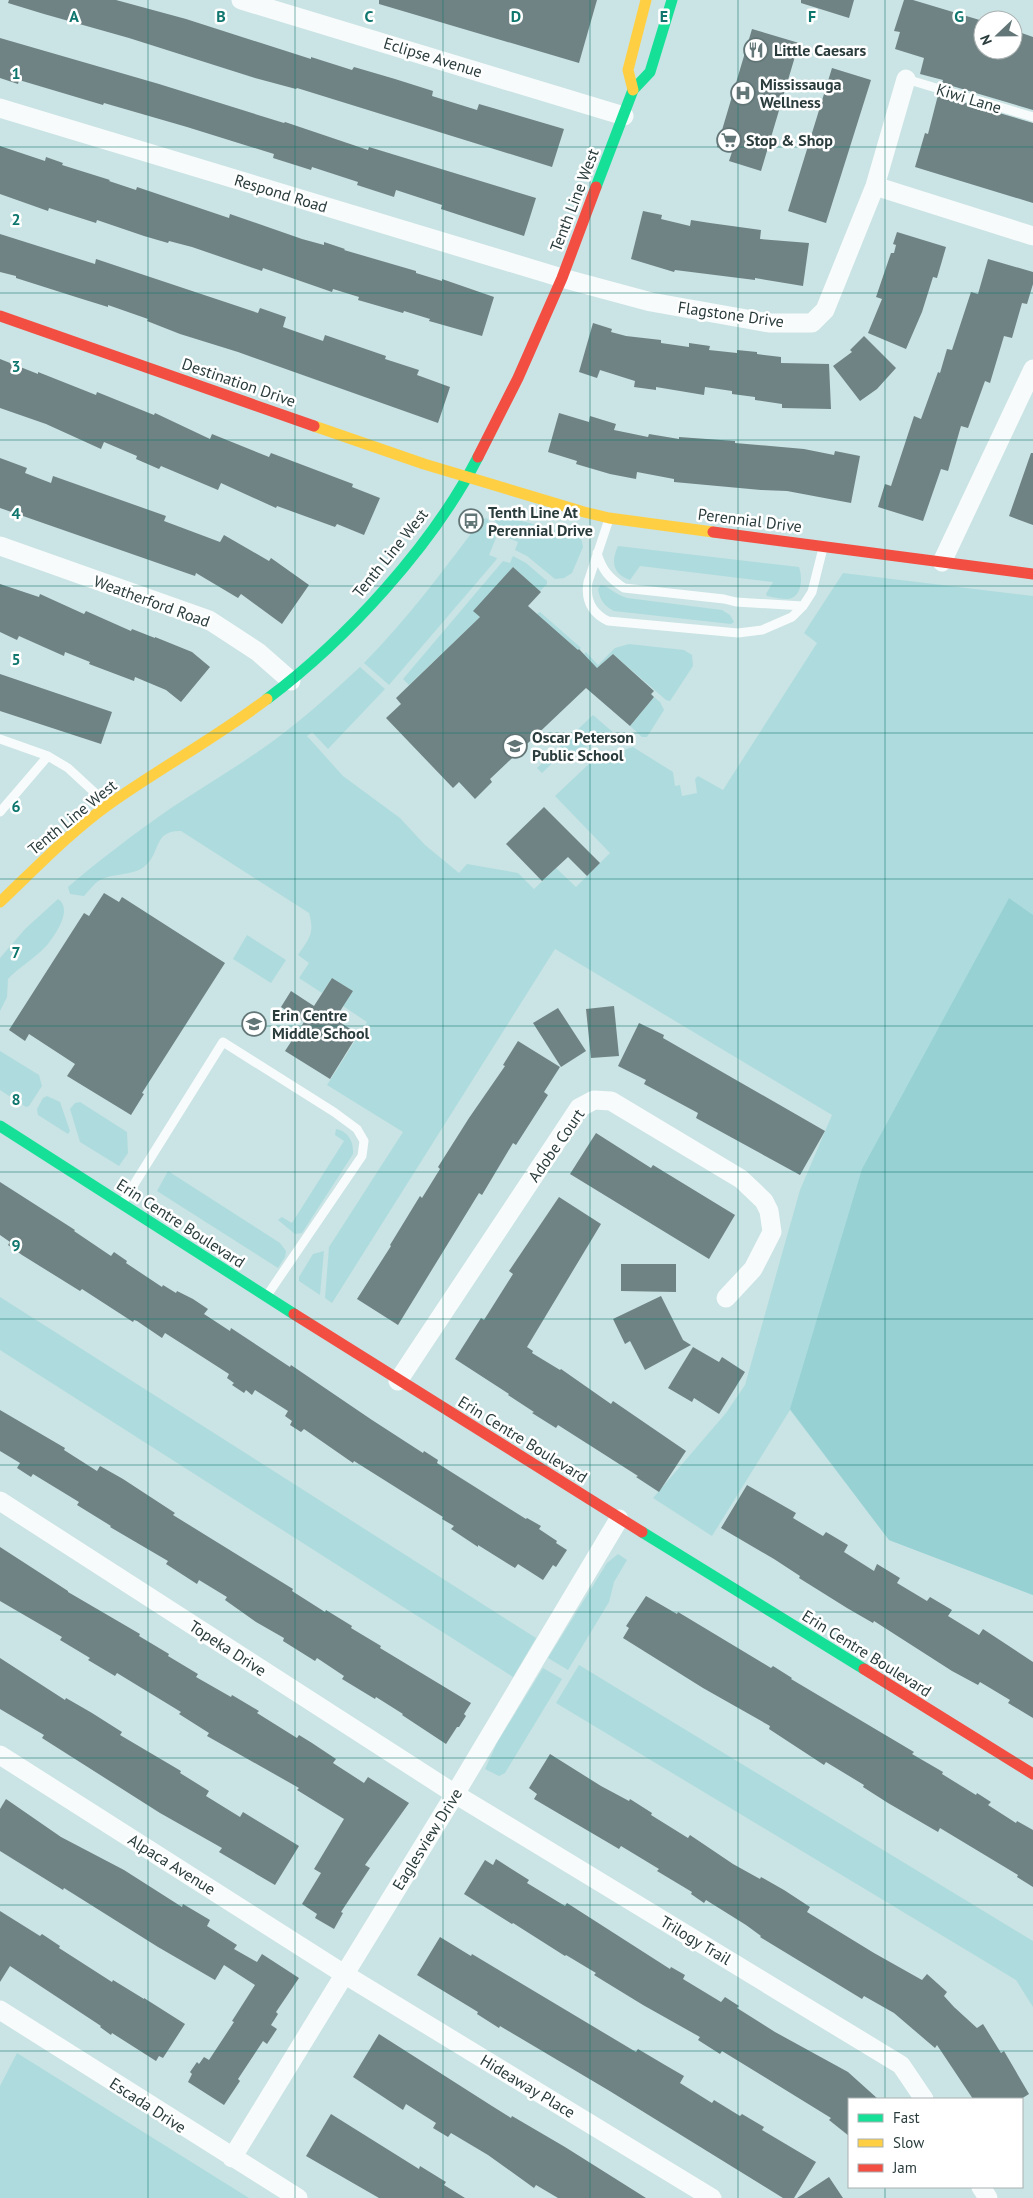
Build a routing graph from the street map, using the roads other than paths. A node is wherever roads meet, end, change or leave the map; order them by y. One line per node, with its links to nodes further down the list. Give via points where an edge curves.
1 (241, 0): 7 (street, Eclipse Avenue)
2 (646, 0): 5 (street, Tenth Line West, via 628,70)
3 (672, 0): 5 (street, Tenth Line West, via 650,72)
4 (906, 79): 8 (lane, Kiwi Lane); 9 (street, Flagstone Drive)
5 (633, 90): 7 (street, Tenth Line West)
6 (0, 108): 11 (street, Respond Road)
7 (624, 116): 11 (street, Tenth Line West)
8 (1033, 117)
9 (875, 186): 10 (street); 11 (street, Flagstone Drive, via 825,310 812,323 769,323 650,302)
10 (1033, 236)
11 (562, 278): 14 (street, Tenth Line West, via 518,378)
12 (0, 316): 14 (street, Destination Drive, via 424,464)
13 (1033, 369): 19 (street)
14 (468, 476): 15 (street, Perennial Drive); 22 (street, Tenth Line West, via 391,582 351,626)
15 (609, 518): 16 (street, Perennial Drive); 18 (lane)
16 (823, 545): 19 (street, Perennial Drive); 21 (lane, via 812,592)
17 (0, 546): 22 (street, Weatherford Road, via 209,620 258,652)
18 (597, 552): 21 (lane, via 611,580 624,588 736,602); 21 (lane, via 586,591 593,610 608,621 738,633 762,630 784,622)
19 (942, 562): 20 (street, Perennial Drive)
20 (1033, 574)
21 (803, 606)
22 (291, 680): 25 (street, Tenth Line West, via 230,727)
23 (0, 739): 24 (lane)
24 (48, 756): 25 (lane, via 68,768); 26 (lane)
25 (108, 805): 27 (street, Tenth Line West, via 68,837)
26 (0, 812)
27 (0, 902)
28 (0, 1126): 29 (street, Erin Centre Boulevard)
29 (122, 1204): 30 (street, Erin Centre Boulevard); 30 (lane, via 222,1042 334,1112 357,1129 364,1141 362,1156)
30 (267, 1296): 32 (street, Erin Centre Boulevard)
31 (726, 1298): 32 (street, Adobe Court, via 753,1269 772,1232 764,1201 741,1179 627,1111 611,1102 594,1100 579,1108)
32 (398, 1381): 34 (street, Erin Centre Boulevard)
33 (0, 1501): 37 (street, Topeka Drive)
34 (619, 1519): 36 (street, Erin Centre Boulevard); 37 (street, Eaglesview Drive)
35 (0, 1755): 38 (street, Alpaca Avenue)
36 (1033, 1774)
37 (455, 1794): 38 (street, Eaglesview Drive); 40 (street, Trilogy Trail, via 901,2065)
38 (344, 1974): 41 (street, Eaglesview Drive); 43 (street, Hideaway Place)
39 (0, 2010): 41 (street, Escada Drive)
40 (923, 2098)
41 (232, 2158): 42 (street, Escada Drive)
42 (298, 2198)
43 (712, 2198)

